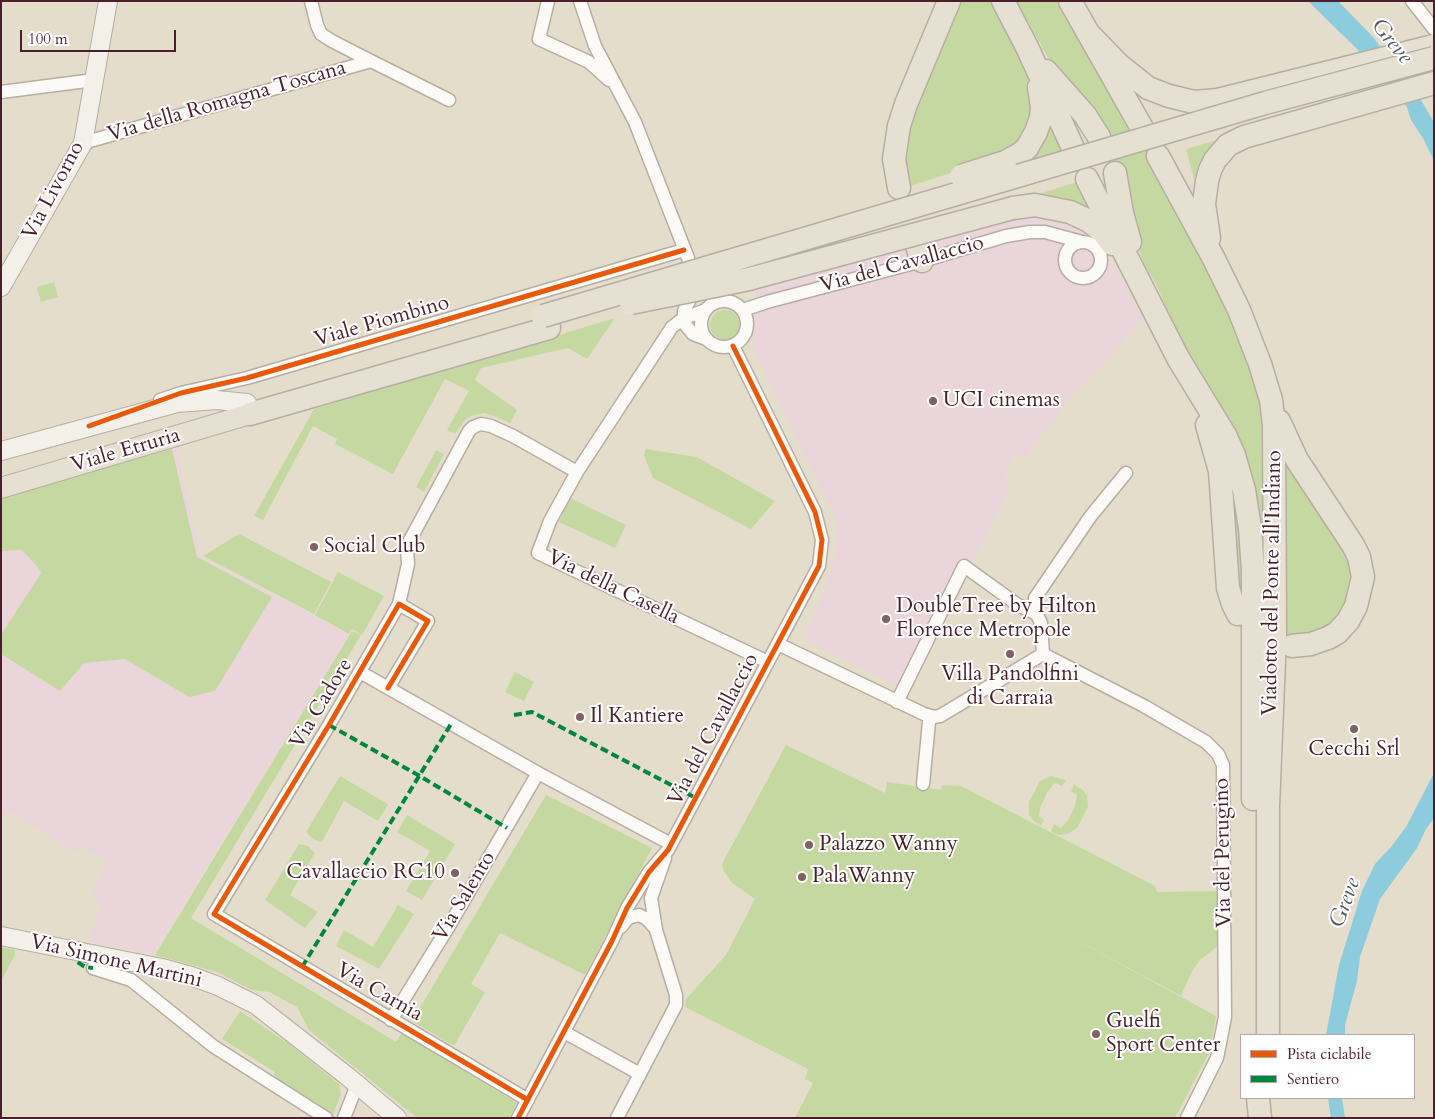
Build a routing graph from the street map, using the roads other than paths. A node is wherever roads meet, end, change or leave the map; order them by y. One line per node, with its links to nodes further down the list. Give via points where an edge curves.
1 (108, 1): 16 (street, Via Livorno)
2 (311, 1): 14 (street, Via della Romagna Toscana, via 321,34)
3 (548, 1): 18 (street, via 539,39 589,62)
4 (580, 1): 18 (street, via 595,46)
5 (949, 1): 28 (highway, via 898,126 894,159)
6 (1003, 1): 12 (highway)
7 (1070, 1): 10 (highway)
8 (1412, 1): 9 (street)
9 (1434, 29)
10 (1087, 32): 11 (highway, via 1118,64 1148,88 1185,101 1218,100); 21 (highway)
11 (1434, 46)
12 (1026, 47): 22 (highway, via 1085,115); 24 (highway); 35 (highway, bridge, via 1042,98 1041,118 1027,148 1020,154 1005,162 788,231)
13 (1434, 58): 35 (highway, bridge, via 1265,102)
14 (371, 61): 20 (street, Via della Romagna Toscana); 23 (street, Via della Romagna Toscana)
15 (1434, 72): 39 (highway, bridge, via 1274,114)
16 (94, 80): 19 (street); 23 (street, Via Livorno)
17 (1434, 83): 33 (highway, via 1244,137 1228,145 1210,170 1204,204)
18 (617, 88): 50 (street, Viale Piombino, via 635,122 686,254 247,378 181,393)
19 (1, 92)
20 (449, 100)
21 (1143, 130)
22 (1099, 137)
23 (83, 143): 36 (street, Via Livorno)
24 (1072, 146)
25 (1158, 156): 33 (highway, Viadotto del Ponte all'Indiano)
26 (1115, 173): 49 (highway, Viadotto del Ponte all'Indiano, via 1132,248)
27 (1087, 179): 38 (highway, Viadotto del Ponte all'Indiano)
28 (899, 188)
29 (1061, 237): 31 (street, Via del Cavallaccio); 32 (street, Via del Cavallaccio); 34 (street, Via del Cavallaccio, via 1045,232 1019,234)
30 (915, 240): 34 (highway)
31 (1082, 242): 32 (street); 32 (street, Via del Cavallaccio, via 1094,246 1100,256 1099,267 1091,276 1079,278 1069,272 1065,261)
32 (1068, 250)
33 (1214, 258): 47 (highway, Viadotto del Ponte all'Indiano, via 1242,319)
34 (922, 261): 41 (street, Via del Cavallaccio)
35 (659, 281): 43 (highway, bridge)
36 (1, 287)
37 (690, 299): 42 (street, Via della Casella)
38 (1148, 299): 39 (highway, bridge, via 1103,232 1070,212 1035,205 1012,208 749,279); 46 (highway, Viadotto del Ponte all'Indiano)
39 (630, 303): 43 (highway)
40 (706, 310): 41 (street, via 714,298 729,301); 42 (street, Via della Casella); 44 (street, via 701,322)
41 (743, 310): 45 (street, via 747,331)
42 (684, 318): 44 (street, via 686,328); 52 (street, Via della Casella, via 672,327)
43 (546, 322): 48 (highway)
44 (706, 340): 45 (street, via 719,347)
45 (733, 346): 59 (street, Via del Cavallaccio, via 816,512 821,531 819,566)
46 (1178, 358): 49 (highway, Viadotto del Ponte all'Indiano); 58 (highway, via 1216,452 1228,588)
47 (1271, 400): 60 (highway, via 1297,460 1353,545 1363,577 1356,606 1348,621 1328,638); 78 (highway, Viadotto del Ponte all'Indiano, via 1276,451 1275,636 1268,806)
48 (248, 408): 50 (street, Viale Piombino, via 217,400 189,402); 54 (main road, Viale Etruria); 55 (main road, Viale Etruria)
49 (1217, 420): 77 (highway, Viadotto del Ponte all'Indiano, via 1234,455 1244,490 1252,554)
50 (89, 426): 51 (street, Viale Piombino)
51 (1, 451)
52 (577, 472): 56 (street, via 491,426 481,424 473,427 410,540); 62 (street, Via della Casella, via 550,521 538,553)
53 (1126, 473): 57 (street, via 1090,517 1035,598)
54 (1, 474)
55 (1, 488)
56 (399, 604): 63 (street, Via Cadore); 64 (street, via 428,621)
57 (1037, 614): 61 (street, via 1041,623); 65 (street, via 1018,605 964,566)
58 (1238, 614)
59 (778, 644): 62 (street, Via del Cavallaccio); 65 (street)
60 (1292, 646)
61 (1043, 654): 66 (street, via 940,716); 89 (street, Via del Perugino, via 1206,742 1218,754 1223,765 1225,1017 1217,1058)
62 (768, 662): 69 (street, Via del Cavallaccio)
63 (360, 672): 64 (street); 70 (street, Via Cadore)
64 (388, 688): 67 (street)
65 (898, 702): 66 (street)
66 (931, 717): 68 (street)
67 (538, 773): 69 (street); 75 (street, Via Salento)
68 (923, 784)
69 (669, 847): 71 (street, via 651,898); 73 (street, Via del Cavallaccio, via 640,885)
70 (214, 914): 75 (street, Via Carnia)
71 (656, 930): 73 (street, via 645,917 633,916 626,920); 79 (street, via 676,1002)
72 (1, 936): 80 (street, Via Simone Martini, via 162,968 218,986 256,1006)
73 (612, 941): 76 (street, Via del Cavallaccio)
74 (93, 968): 84 (street, via 131,980 213,1046)
75 (391, 1020): 83 (street, Via Carnia)
76 (564, 1032): 79 (street); 83 (street, Via del Cavallaccio)
77 (1255, 1034)
78 (1268, 1034)
79 (640, 1074): 88 (street)
80 (357, 1085): 85 (street); 86 (street, Via Simone Martini)
81 (1258, 1099): 90 (highway)
82 (1270, 1099): 91 (highway)
83 (528, 1100): 87 (street, Via del Cavallaccio)
84 (326, 1118)
85 (344, 1118)
86 (397, 1118)
87 (518, 1118)
88 (616, 1118)
89 (1187, 1118)
90 (1260, 1118)
91 (1272, 1118)

